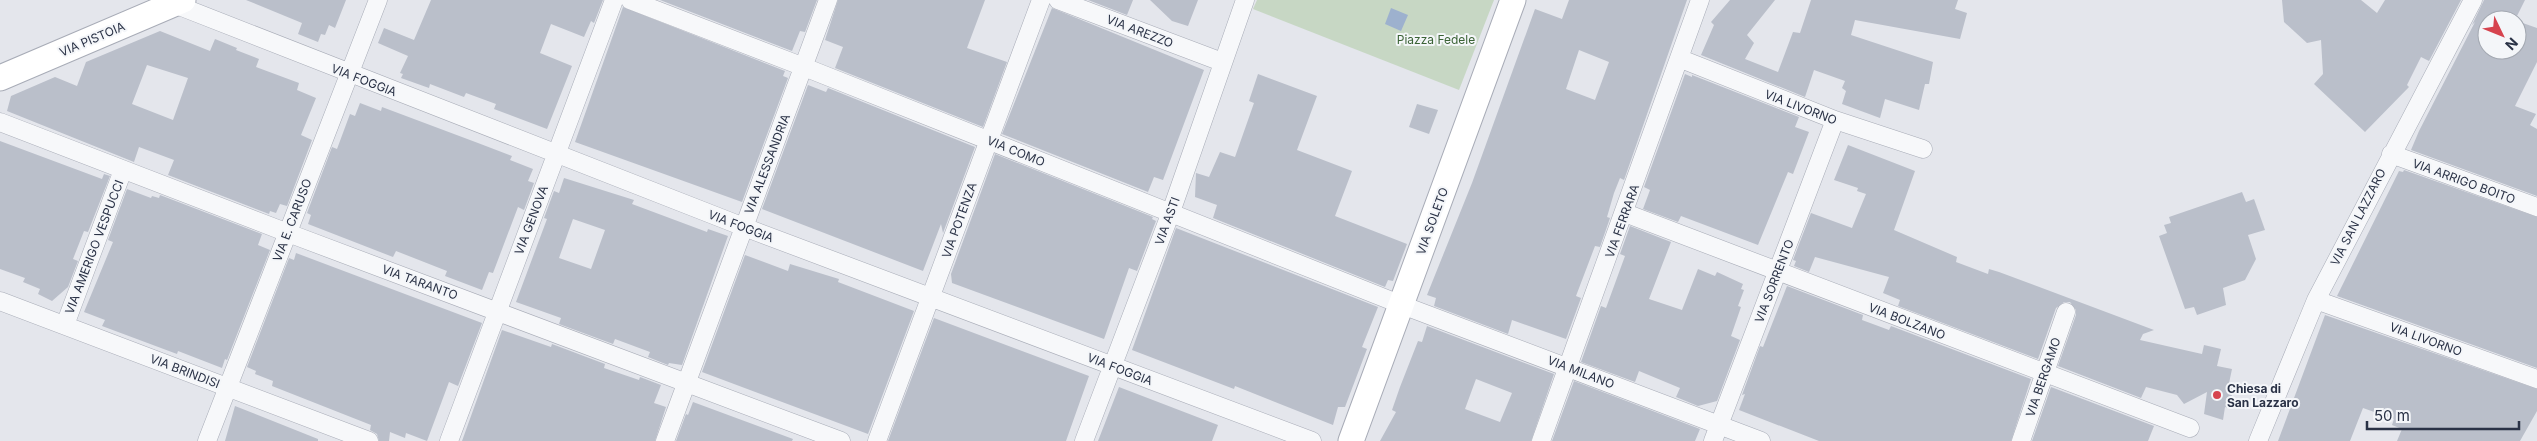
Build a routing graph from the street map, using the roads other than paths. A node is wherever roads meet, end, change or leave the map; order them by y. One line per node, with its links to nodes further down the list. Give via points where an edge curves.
1 (378, 0): 15 (street, VIA E. CARUSO)
2 (614, 0): 21 (street, VIA GENOVA)
3 (630, 0): 14 (street, VIA COMO)
4 (828, 0): 14 (street, VIA ALESSANDRIA)
5 (1041, 0): 19 (street, VIA POTENZA)
6 (1058, 0): 13 (street, VIA AREZZO)
7 (1244, 0): 13 (street, VIA ASTI)
8 (1513, 0): 33 (street, VIA SOLETO)
9 (1700, 0): 12 (street, VIA FERRARA)
10 (2473, 0): 22 (street, VIA SAN LAZZARO)
11 (178, 2): 15 (street, VIA FOGGIA); 16 (street, VIA PISTOIA)
12 (1681, 59): 17 (street, VIA LIVORNO); 26 (street, VIA FERRARA)
13 (1222, 62): 25 (street, VIA ASTI)
14 (804, 67): 19 (street, VIA COMO); 27 (street, VIA ALESSANDRIA)
15 (349, 74): 21 (street, VIA FOGGIA); 28 (street, VIA E. CARUSO)
16 (0, 78)
17 (1835, 120): 20 (street, VIA LIVORNO); 29 (street, VIA SORRENTO)
18 (0, 122): 23 (street, VIA TARANTO)
19 (989, 140): 25 (street, VIA COMO); 30 (street, VIA POTENZA)
20 (1924, 149)
21 (556, 154): 27 (street, VIA FOGGIA); 34 (street, VIA GENOVA)
22 (2391, 154): 24 (street, VIA ARRIGO BOITO); 31 (street, VIA SAN LAZZARO)
23 (123, 170): 28 (street, VIA TARANTO); 36 (street, VIA AMERIGO VESPUCCI)
24 (2537, 207)
25 (1170, 212): 33 (street, VIA COMO); 37 (street, VIA ASTI)
26 (1625, 213): 29 (street, VIA BOLZANO); 38 (street, VIA FERRARA)
27 (744, 227): 30 (street, VIA FOGGIA); 41 (street, VIA ALESSANDRIA)
28 (288, 233): 34 (street, VIA TARANTO); 42 (street, VIA E. CARUSO)
29 (1778, 270): 39 (street, VIA BOLZANO); 44 (street, VIA SORRENTO)
30 (931, 298): 37 (street, VIA FOGGIA); 50 (street, VIA POTENZA)
31 (2316, 300): 40 (street, VIA LIVORNO); 57 (street, VIA SAN LAZZARO)
32 (0, 301): 36 (street, VIA BRINDISI)
33 (1402, 305): 38 (street, VIA MILANO); 53 (street, VIA SOLETO)
34 (497, 311): 41 (street, VIA TARANTO); 47 (street, VIA GENOVA)
35 (2066, 312): 39 (street, VIA BERGAMO)
36 (65, 325): 42 (street, VIA BRINDISI)
37 (1112, 366): 51 (street, VIA ASTI); 52 (street, VIA FOGGIA)
38 (1568, 367): 44 (street, VIA MILANO); 54 (street, VIA FERRARA)
39 (2043, 374): 43 (street, VIA BOLZANO); 56 (street, VIA BERGAMO)
40 (2537, 379)
41 (686, 383): 48 (street, VIA ALESSANDRIA); 49 (street, VIA TARANTO)
42 (228, 387): 45 (street, VIA E. CARUSO); 46 (street, VIA BRINDISI)
43 (2190, 428)
44 (1716, 433): 55 (street, VIA MILANO)
45 (207, 441)
46 (370, 441)
47 (448, 441)
48 (664, 441)
49 (841, 441)
50 (877, 441)
51 (1084, 441)
52 (1312, 441)
53 (1351, 441)
54 (1541, 441)
55 (1761, 441)
56 (2021, 441)
57 (2258, 441)

